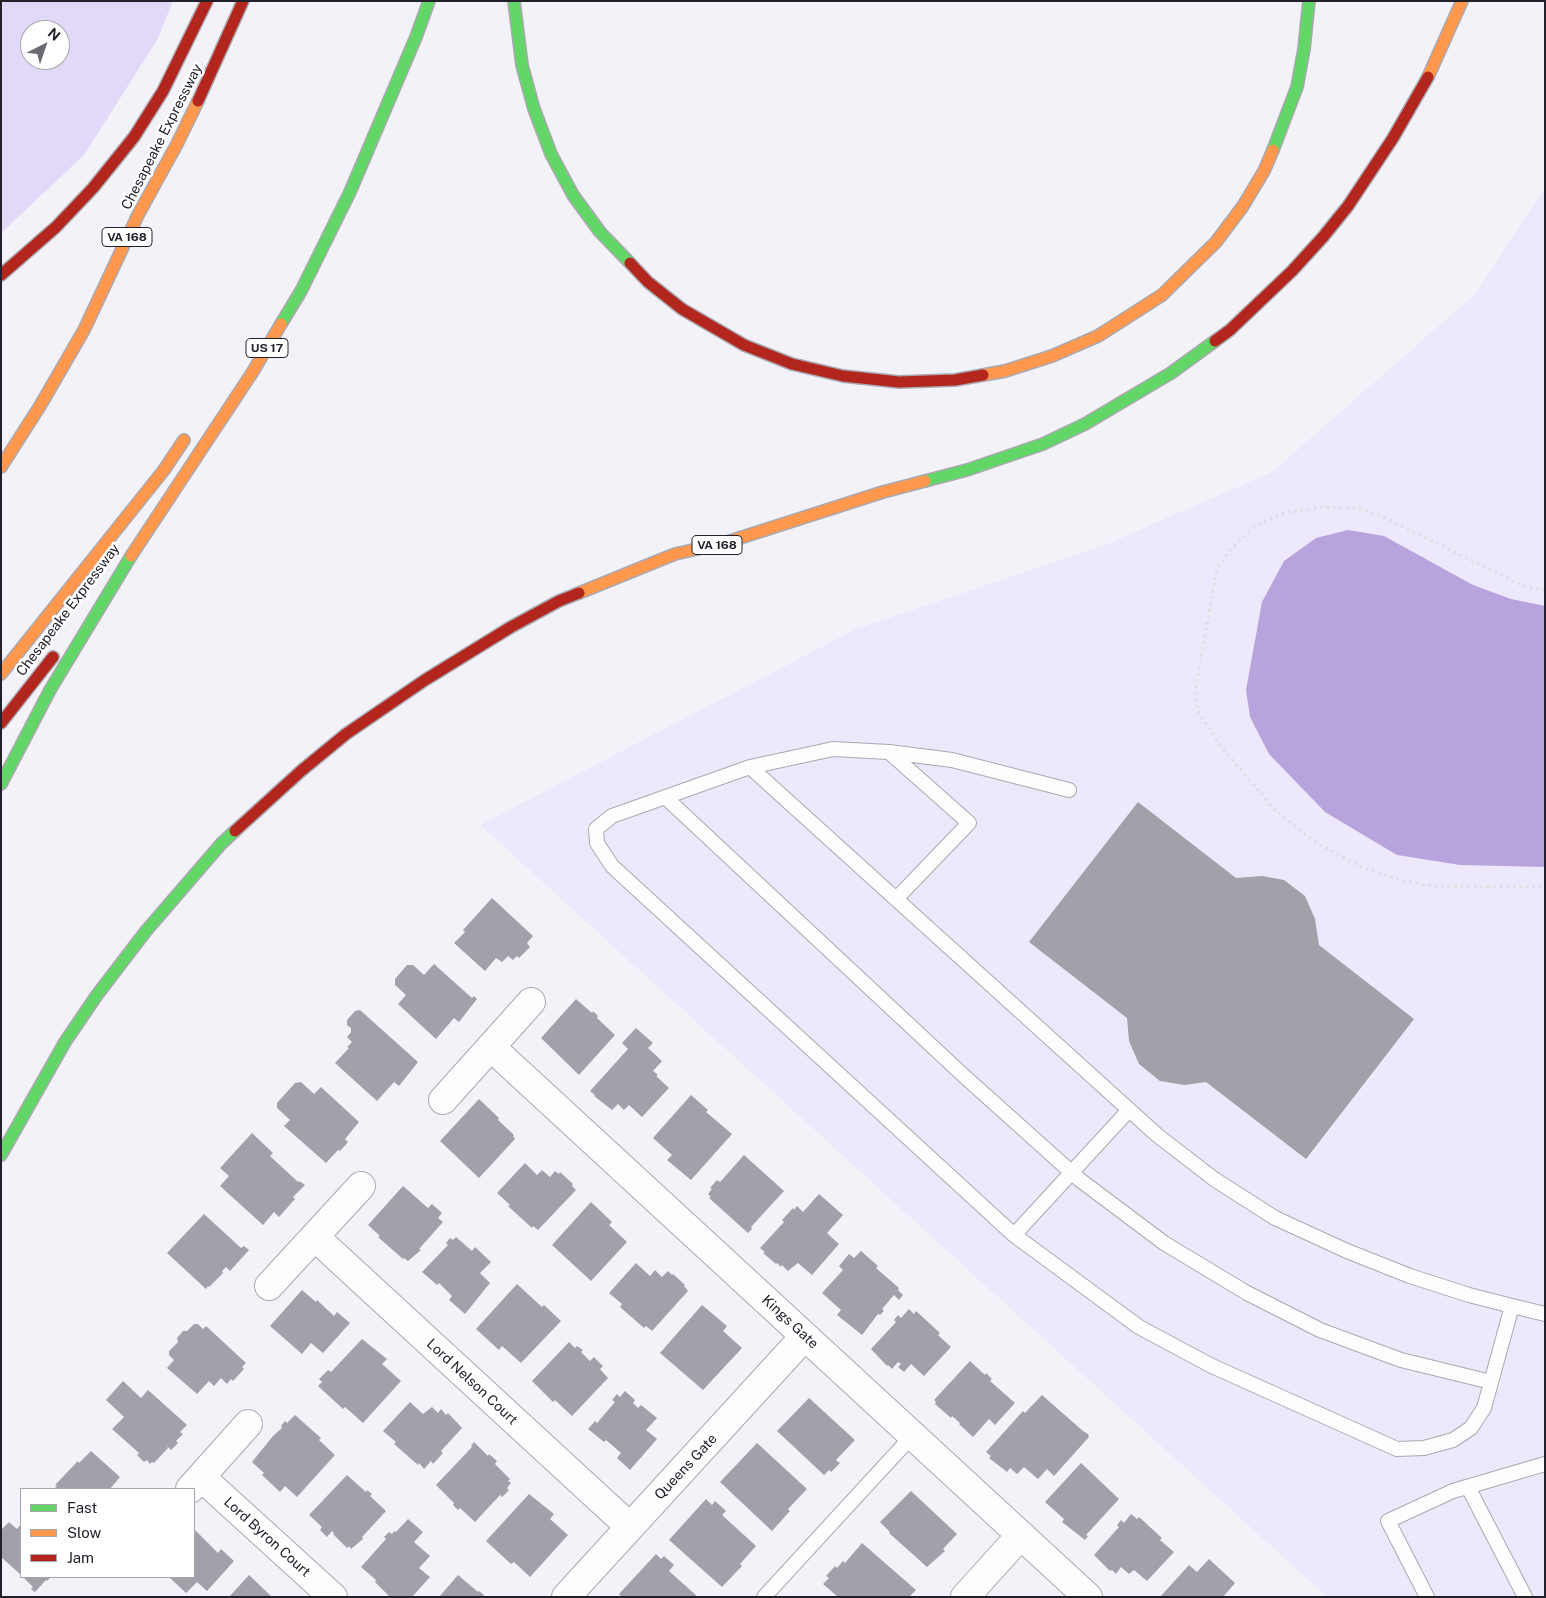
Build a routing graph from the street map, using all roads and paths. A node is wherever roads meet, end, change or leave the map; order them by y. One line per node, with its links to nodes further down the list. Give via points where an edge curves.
1 (207, 1): 9 (highway, via 163,91 134,137 56,227)
2 (243, 1): 11 (highway, Chesapeake Expressway / VA 168, via 212,72 138,215 84,330)
3 (429, 1): 7 (highway, US 17)
4 (514, 1): 5 (highway, via 522,65 551,154 600,232 648,282 682,309 744,345 792,364 843,376 899,382 955,380 1005,371 1052,356 1098,336 1162,295 1181,278 1221,235 1264,171 1297,88)
5 (1308, 1)
6 (1462, 1): 27 (highway, VA 168, via 1429,75 1393,138 1348,206 1292,271 1230,330 1171,373 1085,424 1043,444 724,543 675,554 559,601 425,680 346,734 222,844 146,931 65,1042)
7 (370, 145): 8 (highway); 12 (highway, US 17, via 301,291 252,373)
8 (316, 235)
9 (1, 275)
10 (190, 431): 14 (highway, via 164,470)
11 (1, 467)
12 (140, 540): 15 (highway, Chesapeake Expressway, via 99,599); 18 (highway, US 17, via 50,690)
13 (1545, 590): 21 (path, via 1528,588 1378,515 1356,508 1283,513 1254,526 1217,568 1195,692 1198,711 1219,744 1274,809 1314,841 1358,866 1396,880 1433,886)
14 (1, 674)
15 (1, 723)
16 (889, 752): 17 (lane, via 832,749); 19 (lane, via 952,760); 22 (lane, via 969,823)
17 (750, 767): 20 (lane); 22 (lane)
18 (1, 784)
19 (1069, 790)
20 (665, 797): 28 (lane, via 964,1076); 30 (lane, via 612,816 596,829 597,843 612,866)
21 (1545, 887)
22 (896, 899): 26 (lane)
23 (531, 1002): 24 (street)
24 (491, 1047): 25 (street); 35 (street, Kings Gate)
25 (443, 1100)
26 (1129, 1110): 28 (lane); 33 (lane, via 1214,1179 1275,1218 1410,1276)
27 (1, 1155)
28 (1072, 1172): 30 (lane); 36 (lane, via 1164,1243 1247,1293 1312,1326 1401,1360)
29 (361, 1186): 31 (street)
30 (1014, 1235): 36 (lane, via 1139,1327 1212,1366 1397,1449 1424,1448 1453,1440 1471,1428 1484,1408)
31 (315, 1237): 32 (street); 42 (street, Lord Nelson Court)
32 (269, 1286)
33 (1512, 1306): 34 (lane); 36 (lane)
34 (1545, 1314)
35 (806, 1336): 38 (street, Kings Gate); 42 (street, Queens Gate)
36 (1491, 1382)
37 (248, 1424): 40 (street, Lord Byron Court)
38 (913, 1435): 43 (street, Kings Gate); 46 (lane)
39 (1545, 1464): 41 (lane)
40 (195, 1483): 44 (street, Lord Byron Court)
41 (1468, 1487): 49 (lane, via 1388,1521); 50 (lane)
42 (630, 1527): 45 (street, Queens Gate)
43 (1021, 1535): 47 (street); 48 (street, Kings Gate)
44 (333, 1597)
45 (566, 1597)
46 (764, 1597)
47 (965, 1597)
48 (1088, 1597)
49 (1427, 1597)
50 (1525, 1597)

